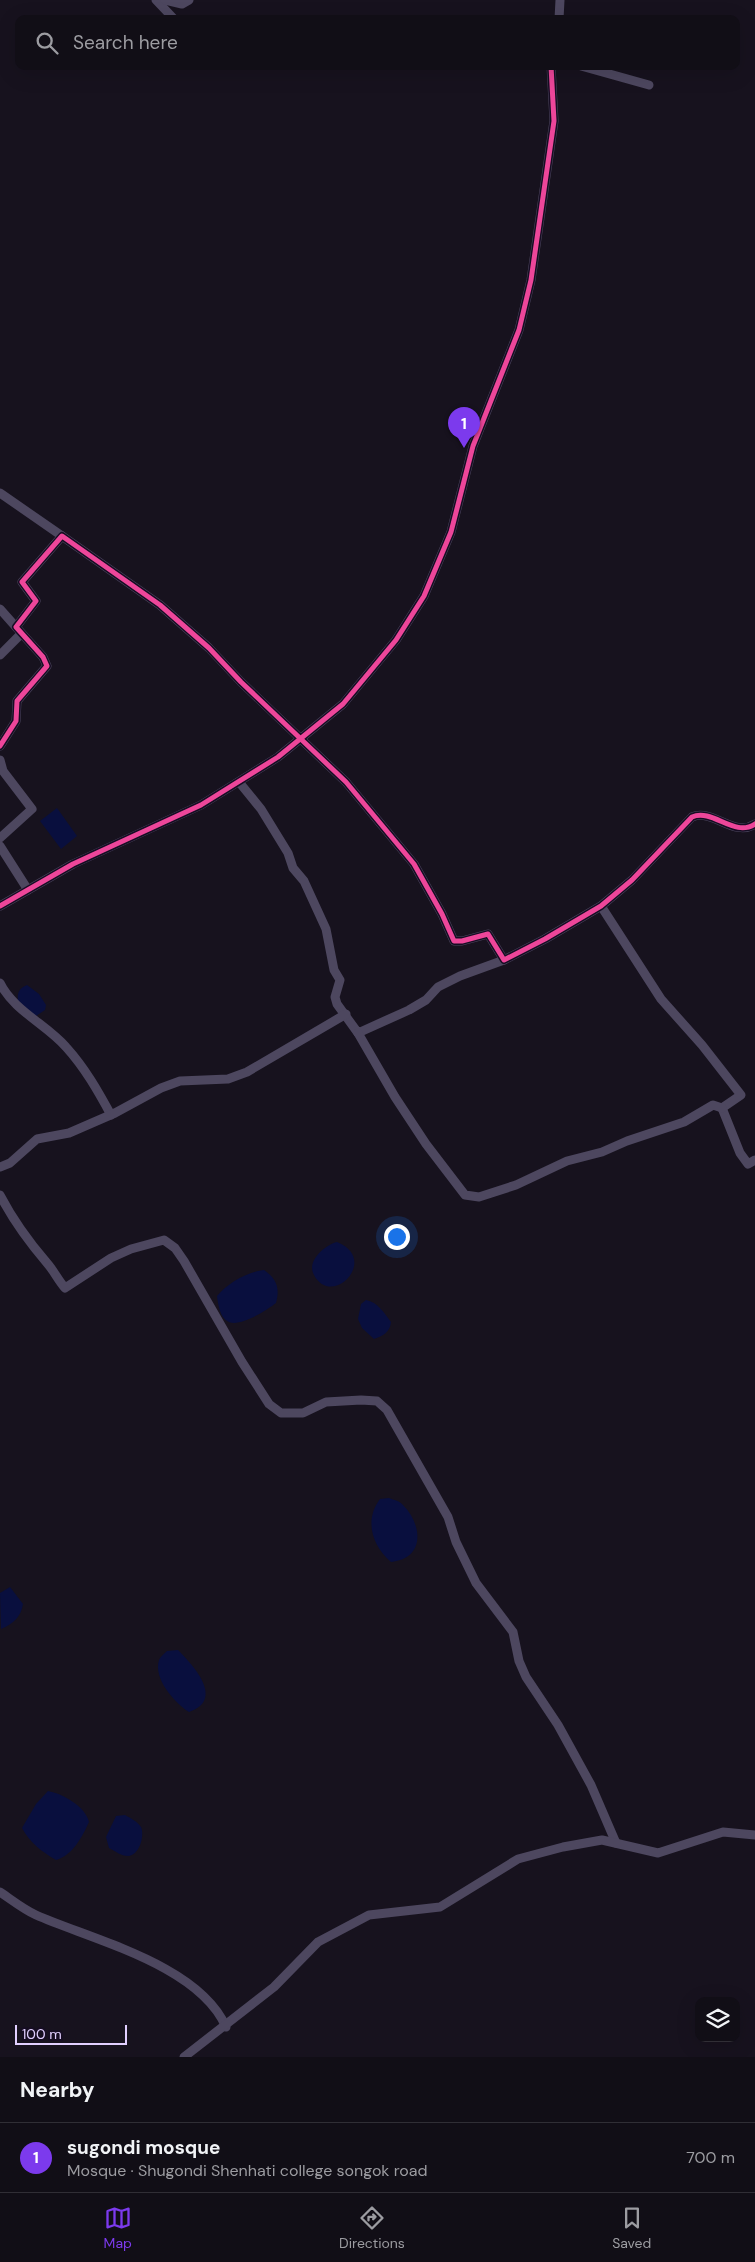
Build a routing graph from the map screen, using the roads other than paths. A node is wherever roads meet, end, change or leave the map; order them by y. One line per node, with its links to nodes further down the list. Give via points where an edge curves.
1 (156, 0): 5 (street)
2 (165, 0): 3 (street, via 182,4)
3 (189, 0)
4 (560, 0): 6 (street)
5 (170, 15)
6 (559, 15)
7 (550, 70): 15 (street, via 554,122 531,280 519,330 473,446 451,532 424,596 396,640 343,704)
8 (595, 70): 9 (street)
9 (649, 85)
10 (0, 493): 11 (street)
11 (62, 536): 13 (street, via 23,579 22,583 36,601); 15 (street, via 160,605 209,648)
12 (0, 609): 13 (street)
13 (18, 630): 14 (street); 16 (street, via 42,657 46,668 17,701 16,721)
14 (0, 655)
15 (302, 740): 18 (street); 25 (street, via 346,782 414,864 454,941 488,934)
16 (0, 746)
17 (0, 760): 20 (street, via 3,771 32,810)
18 (239, 782): 22 (street, via 201,806 73,864); 27 (street, via 261,809 288,853 293,868 304,881 326,929 334,970 340,980 335,997)
19 (755, 824): 24 (street, via 742,829 704,816 692,817 632,880)
20 (0, 838)
21 (0, 846): 22 (street)
22 (28, 890): 23 (street)
23 (0, 906)
24 (601, 906): 25 (street); 29 (street, via 661,999 741,1095)
25 (504, 960): 28 (street, via 460,976 438,987 426,1000 409,1010)
26 (0, 983): 30 (street, via 17,1004 66,1047 95,1084)
27 (346, 1014): 28 (street); 30 (street, via 247,1072 228,1079 180,1081)
28 (358, 1033): 29 (street, via 426,1144 465,1195 479,1197 516,1185 567,1161 602,1152 684,1122 713,1105)
29 (722, 1108): 31 (street, via 740,1153 748,1164)
30 (111, 1115): 32 (street, via 69,1132 37,1139 10,1163)
31 (755, 1160)
32 (0, 1167)
33 (0, 1195): 35 (street, via 35,1251 65,1288 111,1258 130,1250 164,1240 175,1248 255,1383 269,1404 281,1413 302,1413 326,1402 361,1400 377,1401 387,1410 448,1517 476,1583 513,1632 526,1677 558,1725 591,1785)
34 (755, 1836): 35 (street, via 723,1832 658,1853)
35 (616, 1843): 37 (street, via 602,1840 518,1860 440,1907 369,1915 318,1942 274,1987)
36 (0, 1892): 37 (street, via 34,1914 134,1953 194,1986 220,2013)
37 (226, 2027): 38 (street)
38 (184, 2057)

